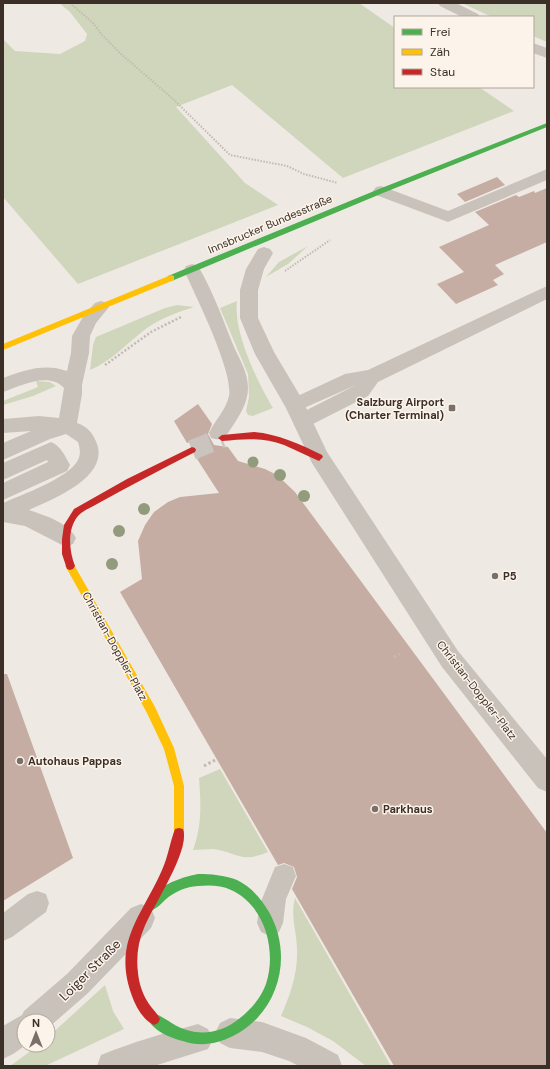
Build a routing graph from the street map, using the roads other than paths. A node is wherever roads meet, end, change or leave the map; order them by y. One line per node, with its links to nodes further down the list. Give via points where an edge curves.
1 (445, 3): 2 (street)
2 (471, 16)
3 (534, 48): 4 (street)
4 (547, 54)
5 (547, 125): 7 (street, Innsbrucker Bundesstraße)
6 (547, 174): 7 (lane, via 448,217)
7 (381, 191): 8 (street, Innsbrucker Bundesstraße)
8 (276, 234): 9 (street); 10 (street, Innsbrucker Bundesstraße)
9 (264, 253): 16 (street, Christian-Doppler-Platz, via 255,269 249,290 249,318 254,333)
10 (192, 270): 12 (street, Innsbrucker Bundesstraße); 19 (lane, via 221,334 239,389 232,412)
11 (547, 292): 16 (lane, via 371,377 362,391)
12 (101, 307): 13 (street, Innsbrucker Bundesstraße); 15 (lane, via 90,319 81,336)
13 (3, 347)
14 (3, 385): 15 (lane, via 26,377 49,374 64,377)
15 (73, 385): 18 (lane)
16 (299, 413): 22 (street, Christian-Doppler-Platz)
17 (3, 426): 18 (lane, via 32,422)
18 (66, 427): 21 (lane, via 46,432); 25 (lane, via 80,432 89,446 89,454 80,472 68,482)
19 (220, 435): 22 (street, via 271,437)
20 (192, 450): 26 (street, Christian-Doppler-Platz, via 107,493 75,513 68,526)
21 (3, 452)
22 (319, 457): 27 (street, Christian-Doppler-Platz, via 450,659)
23 (3, 472): 24 (lane, via 51,450 60,465)
24 (3, 492)
25 (3, 513): 26 (lane, via 26,517)
26 (66, 538): 30 (street, Christian-Doppler-Platz, via 66,557 72,571 162,730 177,774 181,808 175,848 169,867)
27 (547, 779)
28 (284, 876): 31 (lane, via 272,903)
29 (37, 903): 32 (lane)
30 (147, 910): 31 (street, Christian-Doppler-Platz, via 165,893 181,883 216,879 233,884 248,893 261,907); 33 (street, Loiger Straße, via 77,984); 36 (street, Christian-Doppler-Platz, via 133,943 131,959 138,995 149,1014 159,1024 171,1032)
31 (270, 923): 34 (street, Christian-Doppler-Platz, via 276,943 276,965 271,986 261,1005 247,1021)
32 (3, 928)
33 (43, 1013)
34 (230, 1033): 36 (street, Christian-Doppler-Platz); 39 (street, Christian-Doppler-Platz, via 262,1037 296,1048)
35 (16, 1035): 37 (street)
36 (198, 1039): 38 (street)
37 (3, 1044)
38 (112, 1066)
39 (326, 1066)

